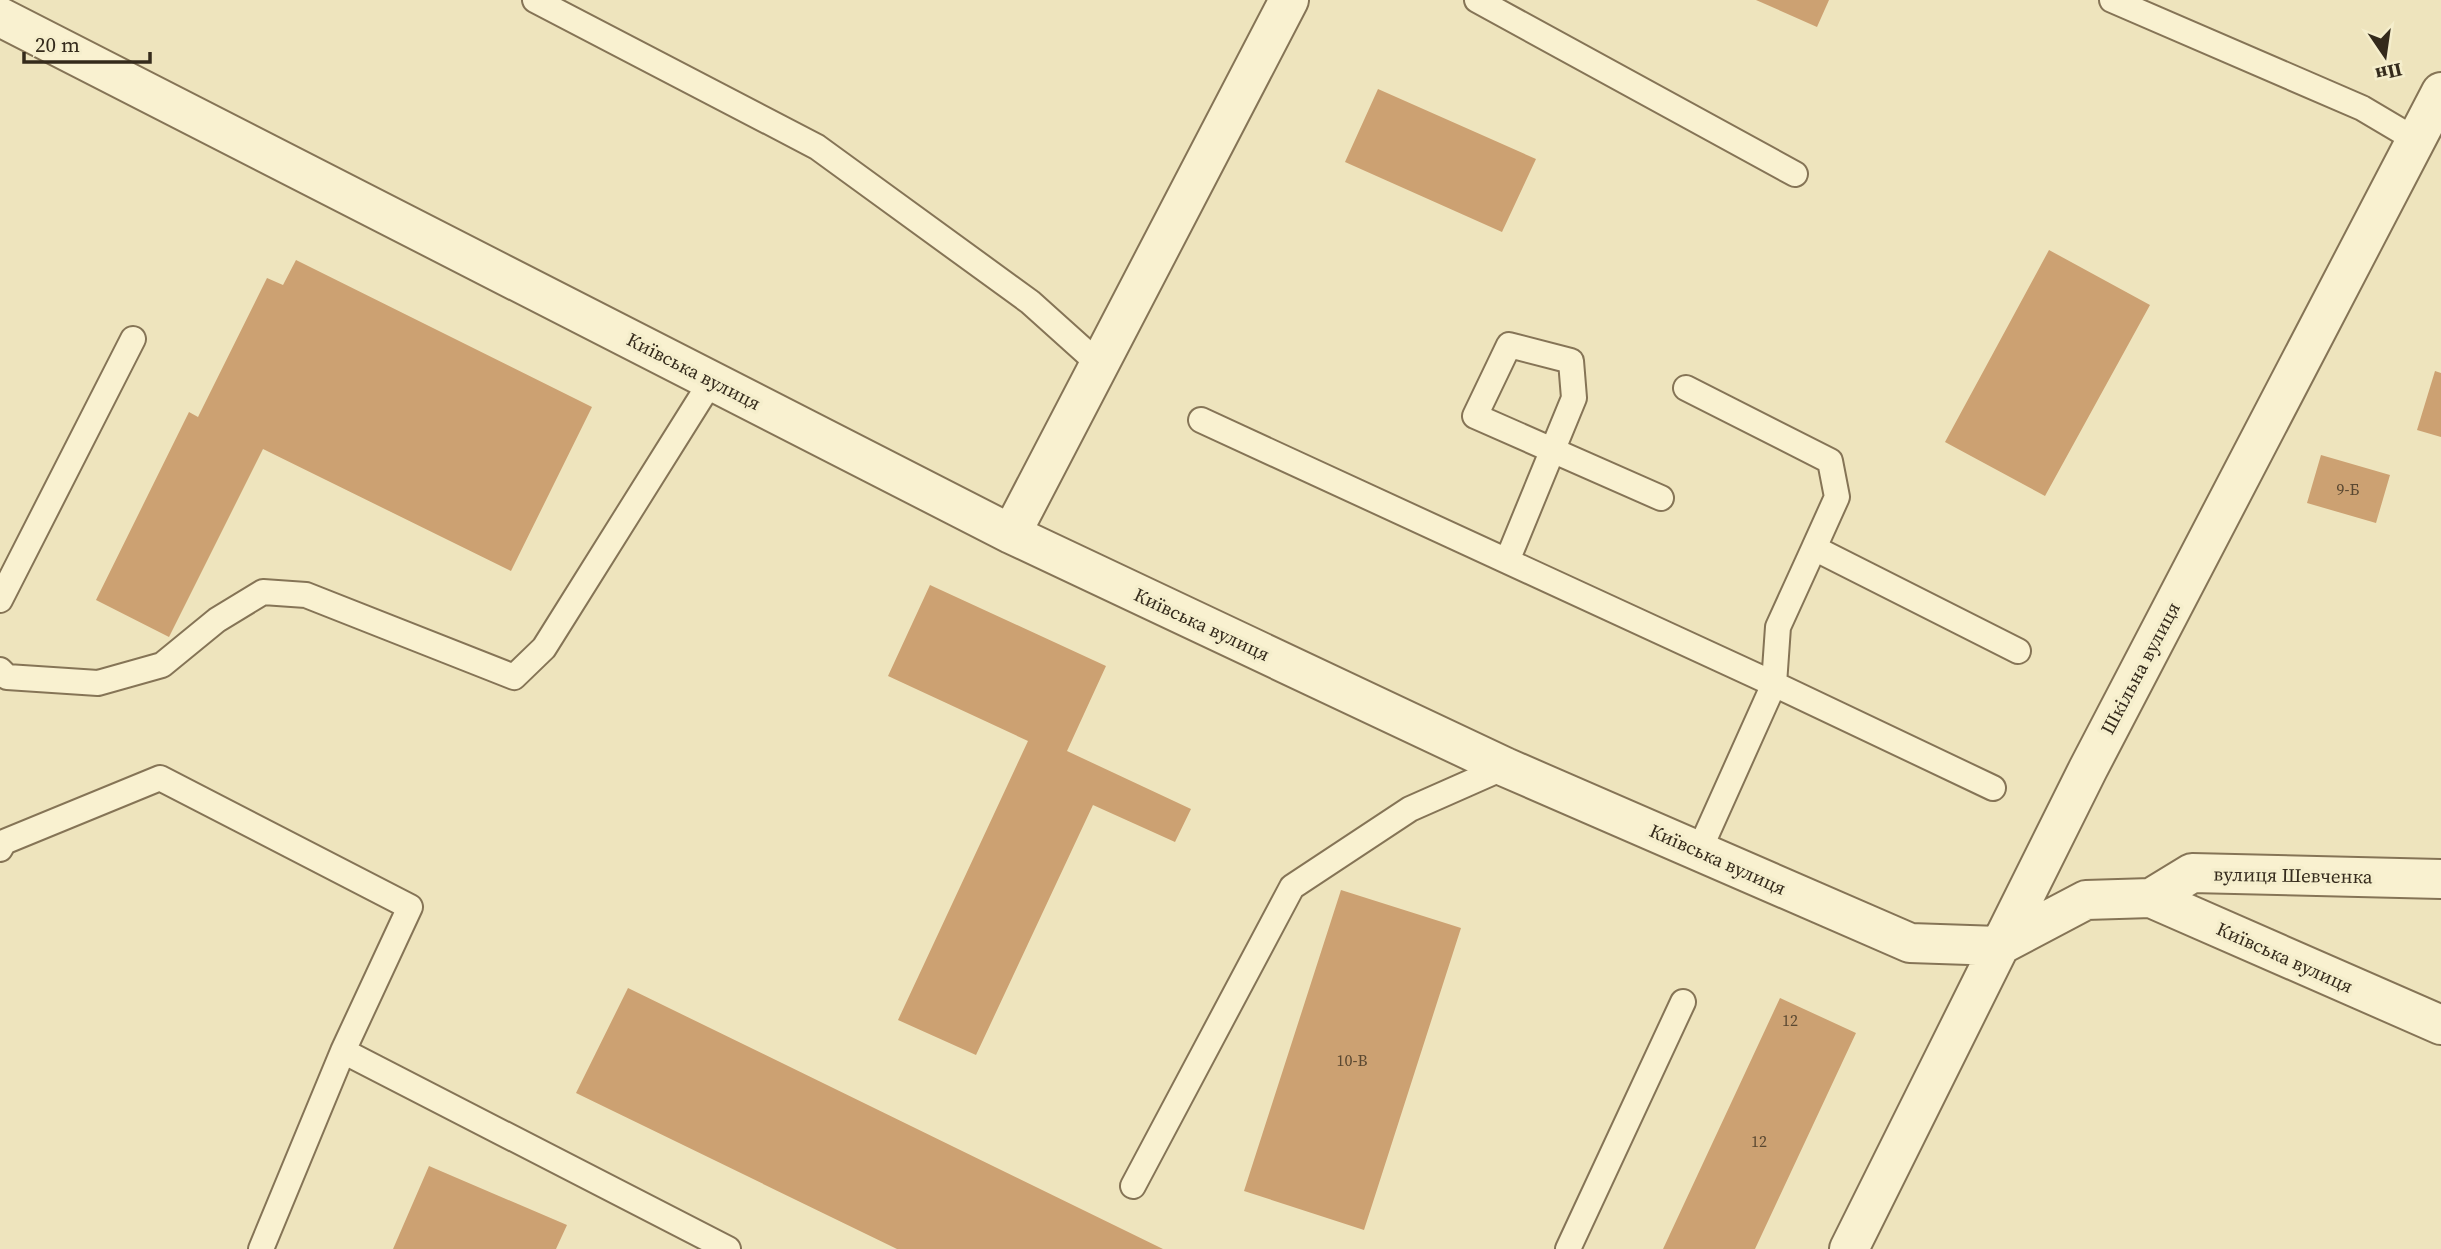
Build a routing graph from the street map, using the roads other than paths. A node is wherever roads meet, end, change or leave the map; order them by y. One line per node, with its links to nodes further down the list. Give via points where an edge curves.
1 (535, 0): 10 (lane, via 817,147 1030,302)
2 (1289, 0): 10 (street)
3 (1477, 0): 8 (lane)
4 (2112, 0): 7 (lane, via 2362,108)
5 (0, 17): 11 (street, Київська вулиця)
6 (2441, 92): 7 (street, Шкільна вулиця)
7 (2416, 140): 29 (street, Шкільна вулиця)
8 (1796, 174)
9 (133, 339): 19 (lane)
10 (1099, 364): 16 (street)
11 (712, 380): 16 (street, Київська вулиця); 21 (lane, via 544,648 514,677 306,595 263,592 217,620 162,665 98,683 7,677)
12 (1686, 388): 17 (lane, via 1830,461 1837,497)
13 (1200, 420): 18 (lane)
14 (1553, 450): 14 (lane, via 1574,398 1571,361 1508,345 1475,416); 15 (lane); 18 (lane)
15 (1661, 498)
16 (1011, 534): 23 (street, Київська вулиця)
17 (1814, 548): 20 (lane); 22 (lane, via 1778,627)
18 (1507, 561): 22 (lane)
19 (0, 600)
20 (2018, 651)
21 (0, 670)
22 (1774, 684): 24 (lane); 26 (lane)
23 (1505, 767): 26 (street, Київська вулиця); 33 (lane, via 1410,809 1292,887)
24 (1993, 788)
25 (0, 849): 32 (lane, via 4,842 160,778 410,907)
26 (1699, 850): 29 (street, Київська вулиця, via 1910,943)
27 (2441, 879): 28 (street, вулиця Шевченка, via 2192,873)
28 (2151, 898): 29 (street, Київська вулиця, via 2086,900); 31 (street, Київська вулиця)
29 (1999, 946): 37 (street, Шкільна вулиця)
30 (1683, 1002): 36 (lane)
31 (2441, 1025)
32 (343, 1051): 34 (lane); 35 (lane)
33 (1133, 1186)
34 (261, 1249)
35 (728, 1249)
36 (1568, 1249)
37 (1849, 1249)

